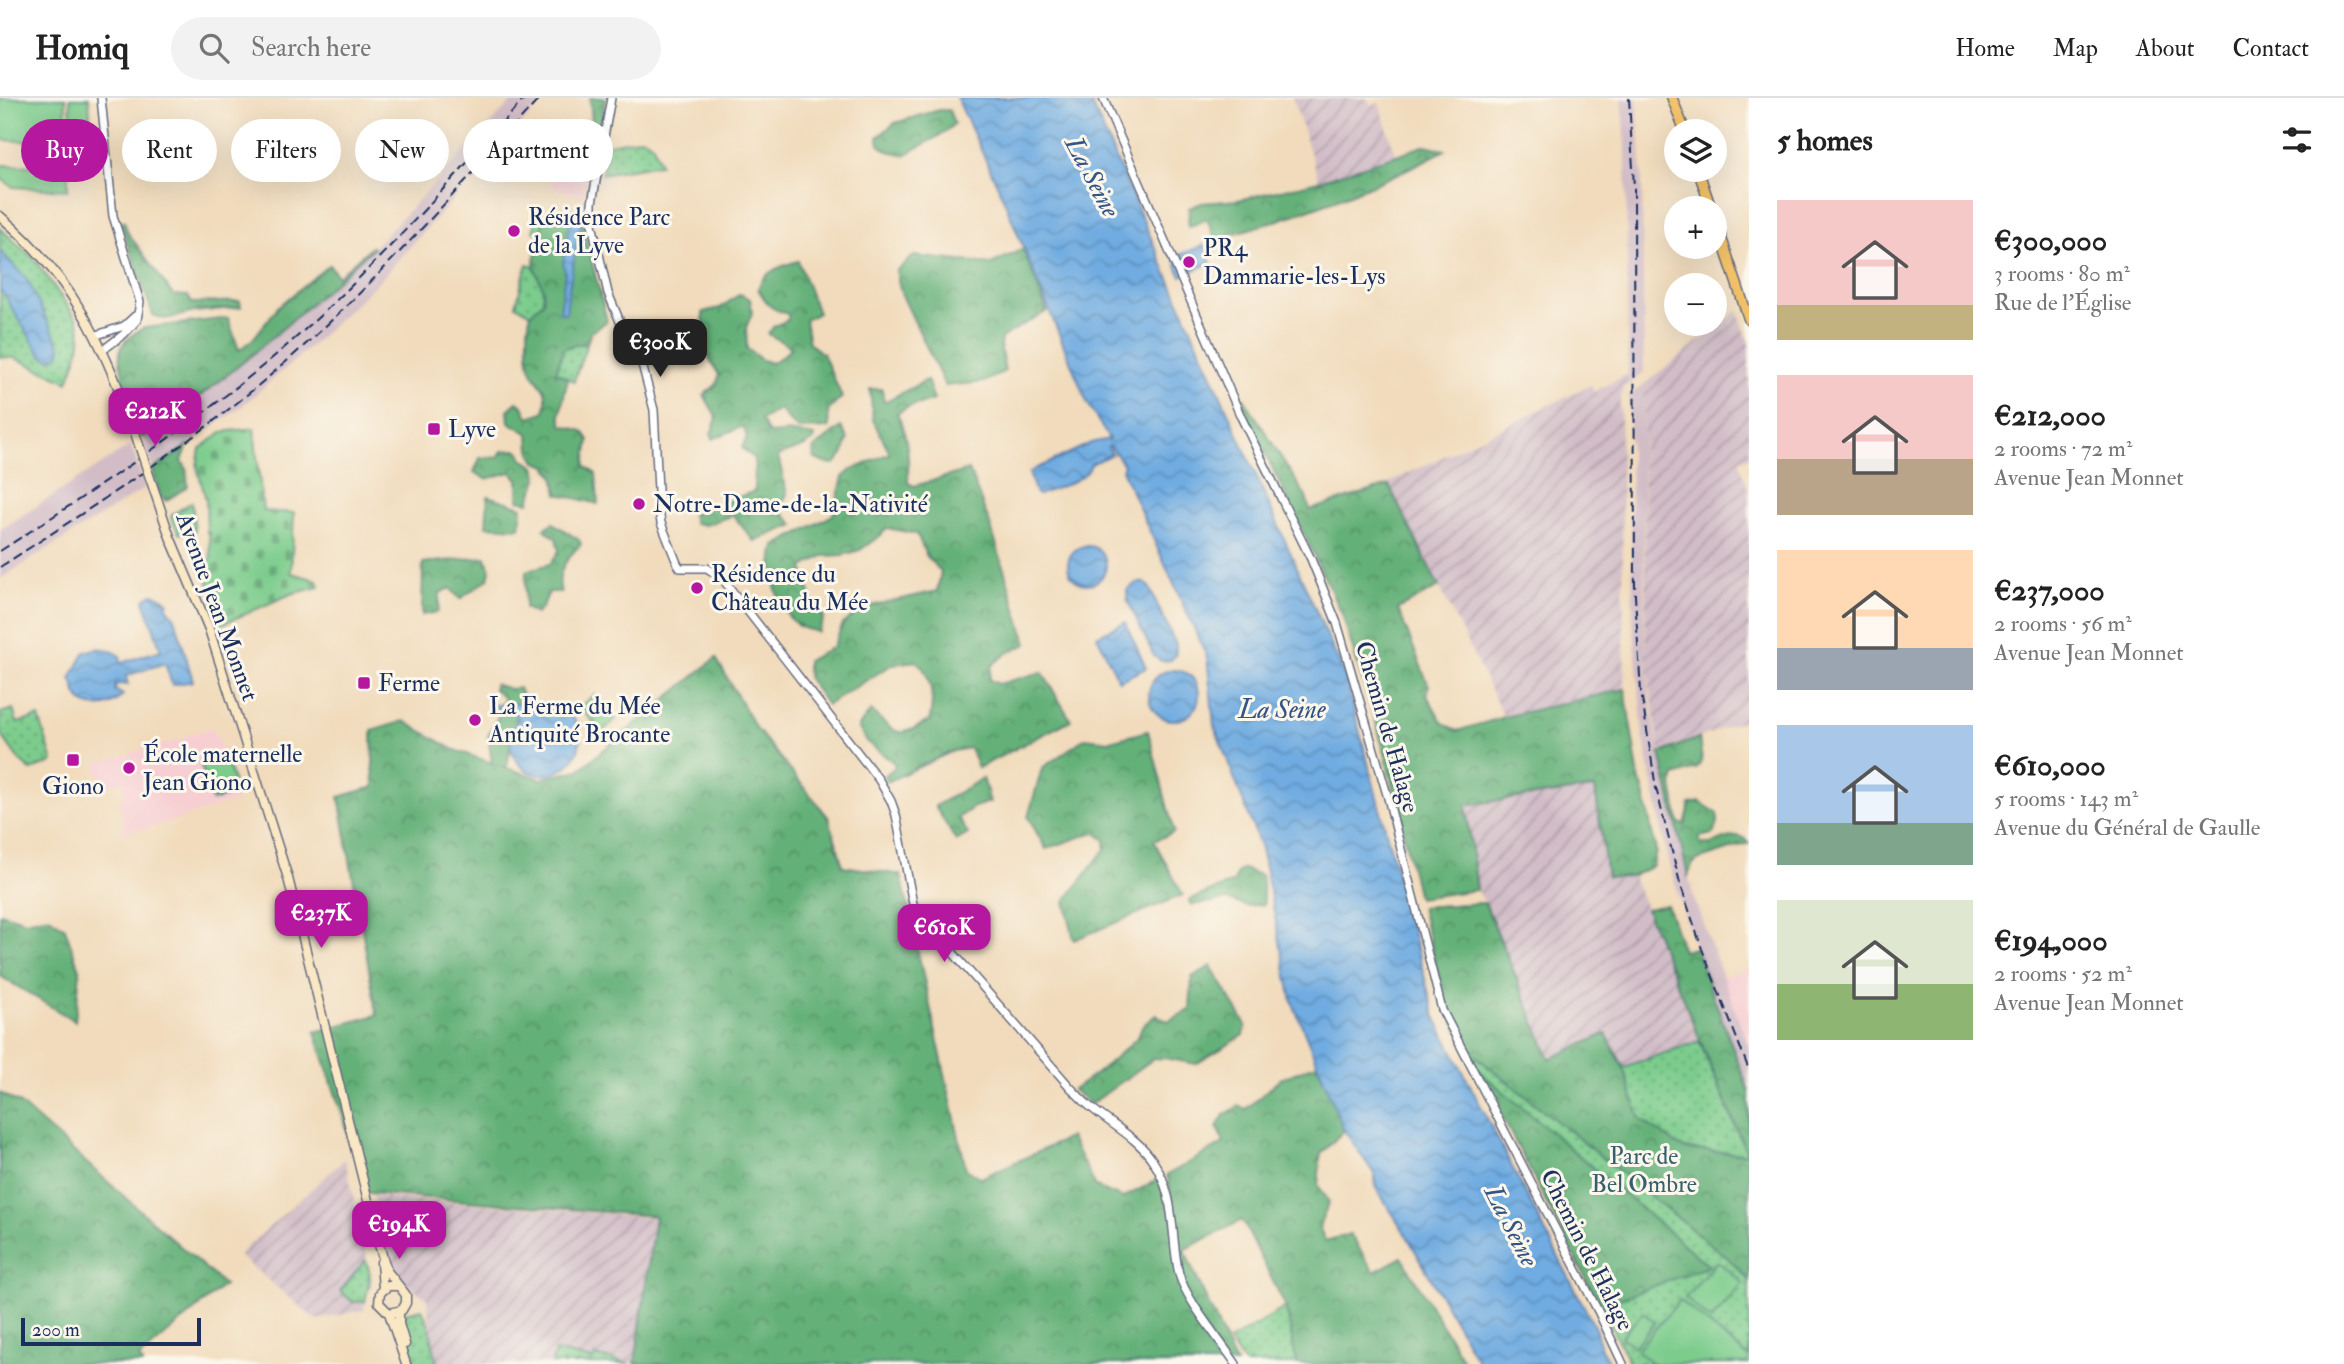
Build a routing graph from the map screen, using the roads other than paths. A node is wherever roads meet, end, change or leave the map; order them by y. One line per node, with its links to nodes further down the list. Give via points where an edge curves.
1 (101, 98): 8 (street, via 113,216)
2 (611, 98): 17 (street, via 592,224 608,293 642,364 655,416 662,523 680,568 707,568 722,578 879,780 896,815 913,904 921,916 1070,1087 1152,1158 1171,1205 1179,1275)
3 (1672, 98): 5 (main road)
4 (1104, 100): 18 (street, Chemin de Halage, via 1241,417 1337,623 1443,1010)
5 (1680, 119)
6 (0, 216): 10 (main road, Avenue Jean Monnet, via 50,265)
7 (1727, 255): 9 (main road)
8 (139, 306): 10 (street, via 134,317); 10 (street, via 139,316 131,327)
9 (1749, 320)
10 (100, 343): 11 (main road, Avenue Jean Monnet, bridge, via 170,537 209,629 288,878)
11 (379, 1245): 12 (main road, Avenue Jean Monnet, via 387,1271); 13 (main road, Avenue Jean Monnet)
12 (398, 1286): 13 (main road); 14 (main road, via 407,1299)
13 (383, 1289): 15 (main road, via 379,1303)
14 (399, 1312): 15 (main road); 16 (main road)
15 (389, 1313): 16 (main road)
16 (408, 1364)
17 (1236, 1364)
18 (1623, 1364)

